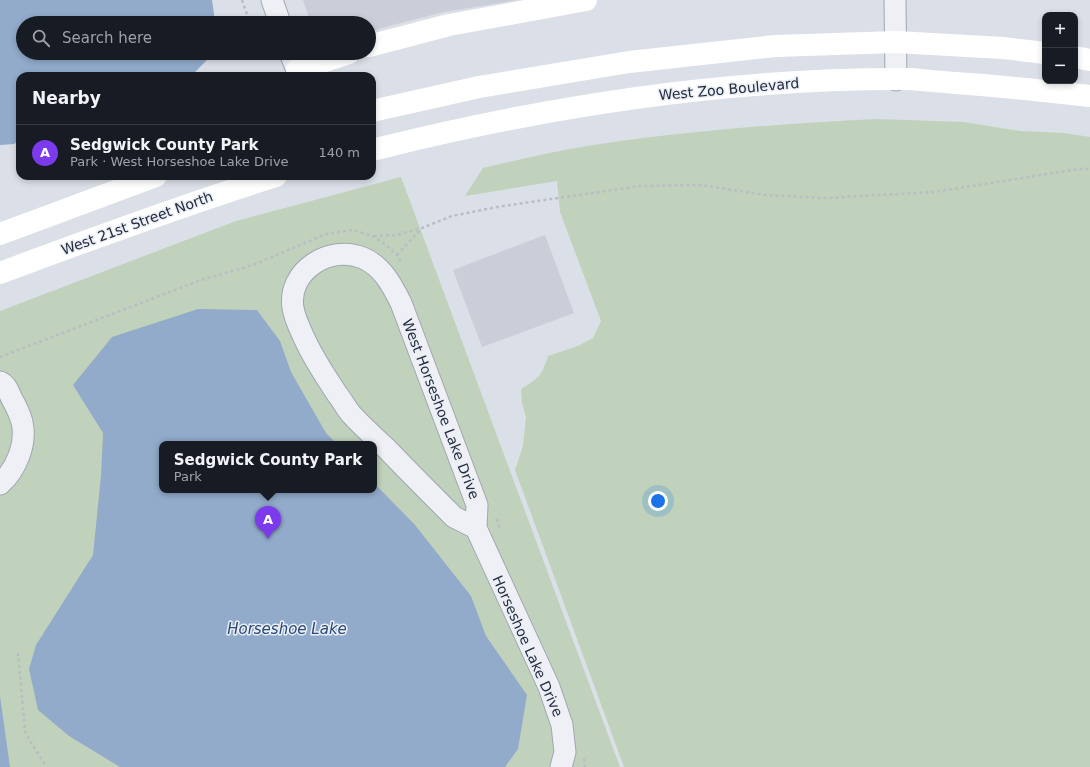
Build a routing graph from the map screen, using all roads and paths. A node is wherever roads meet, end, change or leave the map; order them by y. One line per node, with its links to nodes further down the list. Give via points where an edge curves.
1 (242, 0): 5 (path)
2 (272, 0): 6 (street)
3 (586, 0): 8 (main road, via 449,25)
4 (895, 0): 7 (street)
5 (248, 16)
6 (278, 16)
7 (896, 42): 9 (main road, via 1003,48); 14 (street); 16 (main road, via 775,46 629,62 479,86)
8 (376, 44)
9 (1042, 54)
10 (1078, 58): 12 (main road)
11 (320, 60): 13 (main road)
12 (1090, 60)
13 (295, 66)
14 (896, 80): 15 (main road, West Zoo Boulevard, via 1010,87); 17 (main road, West Zoo Boulevard, via 742,86 623,100 517,117)
15 (1090, 96)
16 (376, 110)
17 (376, 149)
18 (1090, 169): 21 (path, via 934,192 825,198 766,195 700,185 640,186 497,207 452,216)
19 (145, 180): 22 (main road)
20 (262, 180): 25 (main road, West 21st Street North, via 113,231)
21 (422, 228): 23 (path, via 396,235); 24 (path)
22 (0, 234)
23 (373, 236)
24 (397, 255)
25 (0, 274)
26 (0, 382): 27 (street, via 4,384 22,423 22,444 9,476)
27 (0, 484)
28 (476, 528): 28 (street, West Horseshoe Lake Drive, via 477,505 393,286 377,266 363,258 350,254 322,258 308,267 293,292 296,322 316,363 350,413 454,518); 31 (street, Horseshoe Lake Drive, via 549,687 562,724 565,752)
29 (18, 653): 30 (path, via 25,731)
30 (45, 767)
31 (562, 767)

